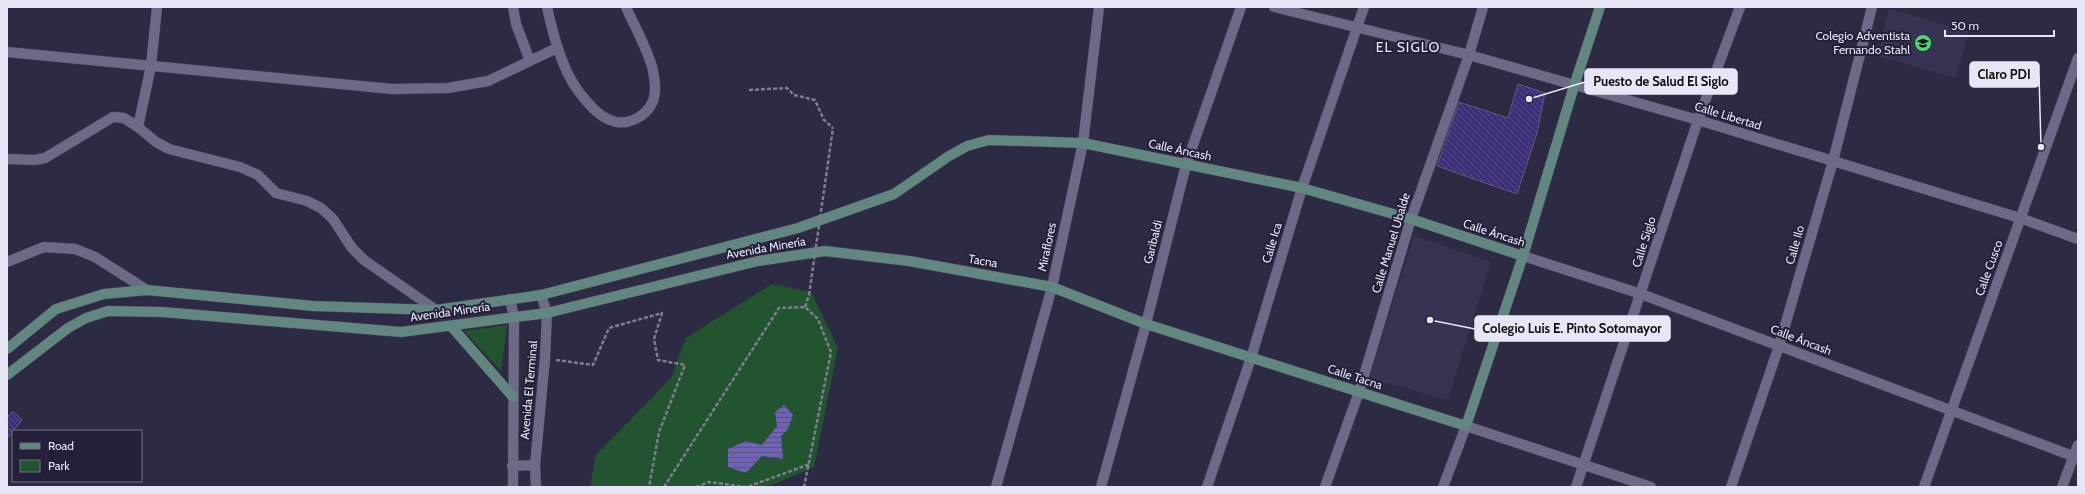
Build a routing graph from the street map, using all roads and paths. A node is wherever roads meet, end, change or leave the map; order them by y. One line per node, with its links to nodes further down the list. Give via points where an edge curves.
1 (157, 7): 19 (street)
2 (513, 7): 18 (street, via 516,24)
3 (547, 7): 14 (street)
4 (626, 7): 14 (street, via 653,70 652,102 641,116 626,124 610,120 597,112 578,91)
5 (1099, 7): 24 (street, Miraflores)
6 (1241, 7): 27 (street, Garibaldi)
7 (1274, 7): 13 (street, Calle Libertad)
8 (1364, 7): 13 (street, Calle Ica)
9 (1483, 7): 16 (street, Calle Manuel Ubalde)
10 (1600, 7): 20 (main road)
11 (1740, 7): 22 (street, Calle Siglo)
12 (1872, 7): 26 (street, Calle Ilo)
13 (1358, 29): 16 (street, Calle Libertad); 28 (street, Calle Ica)
14 (557, 48): 18 (street)
15 (7, 52): 19 (street)
16 (1470, 55): 20 (street, Calle Libertad); 31 (street, Calle Manuel Ubalde)
17 (2078, 58): 30 (street, Calle Cusco)
18 (530, 60): 19 (street, via 488,81 448,88 392,89)
19 (151, 66): 23 (street)
20 (1574, 86): 22 (street, Calle Libertad); 33 (main road)
21 (749, 90): 41 (path, bridge, via 787,88 794,95 815,100 824,120 833,128 809,295)
22 (1698, 120): 26 (street, Calle Libertad); 38 (street, Calle Siglo)
23 (138, 127): 25 (street, via 124,118 113,117 44,158); 42 (street, via 156,142 170,149 240,167 258,175 276,193 307,201 321,208 333,219 352,248 364,260)
24 (1083, 143): 27 (main road, Calle Áncash); 29 (main road, Calle Áncash, via 989,140 966,146); 36 (street, Miraflores)
25 (7, 158)
26 (1833, 161): 30 (street, Calle Libertad); 47 (street, Calle Ilo)
27 (1186, 165): 28 (main road, Calle Áncash); 45 (street, Garibaldi)
28 (1302, 188): 31 (main road, Calle Áncash); 50 (street, Calle Ica)
29 (894, 194): 39 (main road, Avenida Minería, via 798,228)
30 (2020, 218): 32 (street, Calle Libertad); 54 (street, Calle Cusco)
31 (1411, 220): 33 (main road, Calle Áncash); 52 (street, Calle Manuel Ubalde)
32 (2078, 239)
33 (1523, 256): 38 (street, Calle Áncash); 55 (main road)
34 (909, 261): 36 (main road, Tacna); 43 (main road, Avenida Minería, via 825,251 758,261)
35 (7, 262): 37 (street, via 44,247 75,249 95,257)
36 (1052, 287): 45 (main road, Calle Tacna); 68 (street, Miraflores)
37 (147, 290): 42 (main road, Avenida Minería, via 314,306); 48 (main road, Avenida Minería, via 104,294 56,309)
38 (1641, 294): 47 (street, Calle Áncash); 61 (street, Calle Siglo)
39 (541, 295): 40 (main road, Avenida Minería); 43 (street, Avenida El Terminal)
40 (510, 299): 42 (main road, Avenida Minería); 44 (street, Avenida El Terminal)
41 (805, 306): 58 (path, via 818,319 831,352); 65 (path, via 779,308)
42 (436, 310)
43 (547, 313): 44 (main road, Avenida Minería); 49 (street, Avenida El Terminal)
44 (514, 316): 46 (main road, Avenida Minería); 53 (street, Avenida El Terminal)
45 (1146, 324): 50 (main road, Calle Tacna); 69 (street, Garibaldi)
46 (451, 326): 51 (main road, Avenida Minería, via 401,332 162,312 108,311 86,318 68,328); 53 (main road)
47 (1779, 346): 54 (street, Calle Áncash); 75 (street, Calle Ilo)
48 (7, 349)
49 (545, 358): 60 (street, Avenida El Terminal); 64 (path, via 593,365 610,328 662,314 654,339 658,360 686,365 659,432)
50 (1251, 358): 52 (main road, Calle Tacna); 70 (street, Calle Ica)
51 (7, 375)
52 (1359, 392): 55 (main road, Calle Tacna); 71 (street, Calle Manuel Ubalde)
53 (513, 397): 59 (street, Avenida El Terminal)
54 (1951, 410): 57 (street, Calle Áncash); 76 (street, Calle Cusco)
55 (1466, 426): 61 (street, Calle Tacna); 72 (street)
56 (2078, 444): 57 (street)
57 (2076, 457): 77 (street)
58 (810, 464): 66 (path, via 747,487 708,482); 67 (path)
59 (512, 466): 60 (street); 62 (street, Avenida El Terminal)
60 (535, 466): 63 (street, Avenida El Terminal)
61 (1584, 466): 73 (street, Calle Siglo); 74 (street, Calle Tacna)
62 (513, 487)
63 (536, 487)
64 (650, 487)
65 (664, 487)
66 (696, 487)
67 (804, 487)
68 (996, 487)
69 (1101, 487)
70 (1207, 487)
71 (1325, 487)
72 (1444, 487)
73 (1576, 487)
74 (1652, 487)
75 (1731, 487)
76 (1924, 487)
77 (2062, 487)

